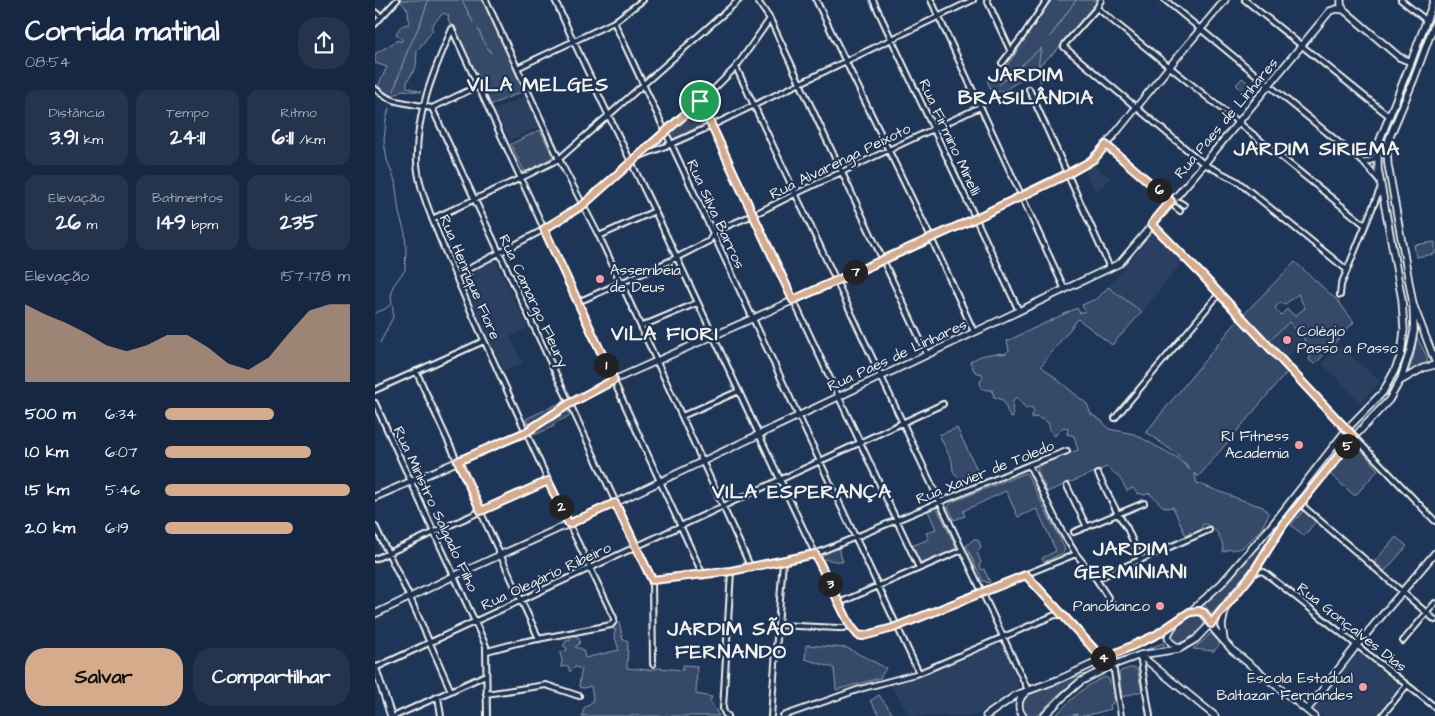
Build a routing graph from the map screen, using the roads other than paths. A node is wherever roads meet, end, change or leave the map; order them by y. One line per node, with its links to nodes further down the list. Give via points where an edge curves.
1 (397, 0): 25 (street)
2 (486, 0): 43 (street)
3 (555, 0): 34 (street)
4 (643, 0): 29 (street)
5 (739, 0): 45 (street)
6 (757, 0): 27 (street)
7 (816, 0): 38 (street)
8 (873, 0): 33 (street, Rua Firmino Minelli)
9 (931, 0): 26 (street)
10 (973, 0): 26 (street)
11 (987, 0): 36 (street)
12 (1042, 0): 21 (street)
13 (1047, 0): 21 (street)
14 (1101, 0): 22 (street)
15 (1165, 0): 32 (street)
16 (1225, 0): 32 (street)
17 (1245, 0): 35 (street)
18 (1341, 0): 23 (street)
19 (1401, 0): 28 (street)
20 (1434, 1): 28 (street)
21 (1044, 5): 36 (street)
22 (1097, 8): 42 (street); 54 (street, via 1065,47)
23 (1344, 10): 35 (street, Rua Paes de Linhares, via 1330,11); 39 (street, via 1399,57)
24 (375, 12): 25 (street)
25 (381, 17): 31 (street)
26 (938, 17): 33 (street); 53 (street)
27 (770, 19): 41 (street); 44 (street)
28 (1427, 20): 39 (street)
29 (614, 22): 34 (street); 45 (street, Rua Silva Barros)
30 (1435, 22): 37 (street)
31 (375, 24)
32 (1201, 29): 42 (street); 46 (street)
33 (891, 40): 38 (street); 60 (street, Rua Firmino Minelli)
34 (573, 42): 43 (street); 56 (street)
35 (1302, 46): 46 (street, Rua Paes de Linhares); 57 (street)
36 (1011, 52): 40 (street)
37 (1422, 57): 39 (street); 109 (street, via 1387,150)
38 (846, 62): 44 (street); 64 (street)
39 (1411, 62): 57 (street)
40 (1002, 63)
41 (735, 67): 50 (street); 51 (street)
42 (1169, 67): 54 (street); 58 (street)
43 (517, 68): 67 (street)
44 (800, 83): 51 (street); 71 (street)
45 (643, 85): 56 (street); 61 (street, Rua Silva Barros)
46 (1269, 85): 58 (street, Rua Paes de Linhares); 69 (street)
47 (478, 86): 52 (street, Rua Henrique Fiore, via 452,29 430,82); 55 (street); 73 (street)
48 (375, 89): 52 (street, via 396,101)
49 (1029, 89): 72 (street)
50 (700, 101): 59 (street); 61 (street)
51 (754, 105): 59 (street); 75 (street)
52 (424, 106): 55 (street); 86 (street, Rua Henrique Fiore, via 418,133 417,163)
53 (981, 107): 60 (street, Rua Alvarenga Peixoto); 76 (street)
54 (1137, 107): 63 (street); 70 (street)
55 (432, 108): 77 (street, Rua Camargo Fleury)
56 (608, 115): 67 (street); 68 (street)
57 (1389, 116): 65 (street)
58 (1238, 124): 70 (street, Rua Paes de Linhares); 88 (street)
59 (711, 126): 62 (street); 84 (street)
60 (934, 128): 64 (street, Rua Alvarenga Peixoto); 85 (street, Rua Firmino Minelli)
61 (665, 131): 62 (street, Rua Silva Barros); 66 (street)
62 (671, 144): 66 (street); 91 (street, Rua Silva Barros)
63 (1106, 145): 72 (street, via 1094,159); 79 (street)
64 (889, 150): 71 (street, Rua Alvarenga Peixoto); 94 (street)
65 (1378, 153): 69 (street, via 1373,160); 74 (street)
66 (638, 156): 68 (street)
67 (559, 159): 73 (street); 80 (street)
68 (631, 162): 80 (street); 83 (street)
69 (1363, 163): 74 (street)
70 (1205, 164): 79 (street, Rua Paes de Linhares); 90 (street, via 1237,181)
71 (842, 172): 75 (street, Rua Alvarenga Peixoto); 97 (street)
72 (1068, 174): 76 (street); 98 (street)
73 (521, 178): 77 (street); 89 (street)
74 (1380, 184): 88 (street); 114 (street, via 1402,300)
75 (795, 194): 84 (street, Rua Alvarenga Peixoto); 101 (street)
76 (1022, 196): 85 (street); 103 (street)
77 (474, 199): 86 (street); 95 (street, Rua Camargo Fleury)
78 (1179, 202): 81 (street)
79 (1173, 204): 82 (street); 87 (street, Rua Paes de Linhares)
80 (583, 205): 89 (street); 92 (street)
81 (1184, 206)
82 (1180, 210)
83 (655, 211): 92 (street); 96 (street)
84 (753, 215): 91 (street, Rua Alvarenga Peixoto, via 715,231); 106 (street)
85 (976, 218): 94 (street); 110 (street, Rua Firmino Minelli)
86 (432, 219): 100 (street, Rua Henrique Fiore)
87 (1152, 224): 98 (street, Rua Paes de Linhares, via 1120,263); 104 (street, via 1203,273)
88 (1365, 226): 99 (street)
89 (544, 229): 95 (street); 107 (street)
90 (1298, 231): 93 (street); 99 (street)
91 (713, 235): 96 (street, Rua Alvarenga Peixoto, via 709,241); 111 (street, Rua Silva Barros)
92 (599, 236): 102 (street)
93 (1293, 236)
94 (931, 238): 97 (street); 116 (street)
95 (499, 252): 100 (street); 132 (street, Rua Camargo Fleury)
96 (677, 258): 102 (street, Rua Alvarenga Peixoto); 108 (street)
97 (883, 260): 101 (street); 119 (street)
98 (1110, 268): 103 (street, Rua Paes de Linhares)
99 (1347, 270): 105 (street)
100 (455, 276): 118 (street, Rua Henrique Fiore)
101 (836, 281): 106 (street); 125 (street)
102 (621, 282): 107 (street, Rua Alvarenga Peixoto); 112 (street)
103 (1065, 290): 110 (street, Rua Paes de Linhares)
104 (1219, 294): 136 (street); 138 (street)
105 (1340, 295)
106 (793, 300): 111 (street); 130 (street)
107 (578, 302): 126 (street)
108 (697, 303): 112 (street); 117 (street)
109 (1413, 304): 113 (street); 115 (street)
110 (1019, 311): 116 (street, Rua Paes de Linhares)
111 (753, 319): 117 (street); 134 (street, Rua Silva Barros)
112 (642, 326): 121 (street)
113 (1414, 327): 114 (street); 115 (street); 127 (street)
114 (1404, 330): 138 (street, via 1401,355 1383,392)
115 (1422, 331): 120 (street)
116 (974, 332): 119 (street, Rua Paes de Linhares)
117 (713, 337): 121 (street); 129 (street)
118 (484, 341): 124 (street); 139 (street, Rua Henrique Fiore)
119 (927, 354): 125 (street, Rua Paes de Linhares)
120 (1434, 359): 123 (street)
121 (657, 362): 126 (street); 135 (street)
122 (1435, 365): 123 (street)
123 (1423, 368): 127 (street)
124 (416, 371): 128 (street); 144 (street)
125 (881, 376): 130 (street, Rua Paes de Linhares); 137 (street)
126 (614, 380): 132 (street); 151 (street)
127 (1400, 381): 141 (street, via 1389,400)
128 (375, 390)
129 (739, 391): 135 (street); 140 (street)
130 (838, 397): 134 (street, Rua Paes de Linhares); 142 (street)
131 (375, 403): 152 (street, Rua Ministro Salgado Filho)
132 (569, 404): 139 (street); 157 (street, Rua Camargo Fleury)
133 (943, 404): 137 (street, Rua Olegário Ribeiro)
134 (799, 415): 140 (street, Rua Paes de Linhares); 145 (street, Rua Silva Barros)
135 (682, 416): 146 (street)
136 (1115, 418)
137 (903, 423): 142 (street, Rua Olegário Ribeiro); 156 (street)
138 (1347, 429): 141 (street); 202 (street, via 1273,524 1222,583)
139 (526, 432): 144 (street); 150 (street, Rua Henrique Fiore)
140 (759, 434): 146 (street, Rua Paes de Linhares); 149 (street)
141 (1354, 437): 155 (street); 163 (street)
142 (860, 443): 145 (street, Rua Olegário Ribeiro); 162 (street)
143 (1067, 451): 147 (street, Rua Xavier de Toledo)
144 (458, 461): 152 (street); 160 (street)
145 (820, 461): 149 (street, Rua Olegário Ribeiro); 171 (street, Rua Silva Barros)
146 (703, 462): 151 (street, Rua Paes de Linhares); 159 (street)
147 (1029, 465): 156 (street, Rua Xavier de Toledo); 177 (street)
148 (1098, 474): 161 (street)
149 (781, 480): 159 (street, Rua Olegário Ribeiro); 176 (street)
150 (548, 481): 160 (street); 164 (street, Rua Henrique Fiore)
151 (660, 481): 157 (street, Rua Paes de Linhares); 166 (street)
152 (411, 482): 154 (street); 169 (street, Rua Ministro Salgado Filho)
153 (1067, 486): 167 (street)
154 (375, 497)
155 (1303, 500): 186 (street); 193 (street, via 1304,507)
156 (940, 502): 162 (street, Rua Xavier de Toledo); 173 (street)
157 (615, 503): 164 (street, Rua Paes de Linhares); 172 (street, Rua Camargo Fleury)
158 (1144, 504): 161 (street)
159 (723, 506): 166 (street, Rua Olegário Ribeiro); 183 (street)
160 (481, 511): 169 (street); 178 (street)
161 (1118, 514): 167 (street); 180 (street)
162 (896, 520): 171 (street, Rua Xavier de Toledo); 184 (street)
163 (1435, 521)
164 (569, 524): 178 (street, Rua Paes de Linhares); 182 (street, Rua Henrique Fiore)
165 (375, 526): 174 (street)
166 (681, 526): 172 (street, Rua Olegário Ribeiro); 187 (street)
167 (1087, 527): 170 (street)
168 (1209, 530): 180 (street)
169 (434, 532): 174 (street); 189 (street, Rua Ministro Salgado Filho)
170 (1075, 532)
171 (855, 537): 176 (street, Rua Xavier de Toledo); 192 (street, Rua Silva Barros)
172 (636, 547): 182 (street, Rua Olegário Ribeiro); 191 (street, Rua Camargo Fleury)
173 (962, 550): 184 (street); 194 (street)
174 (388, 553): 179 (street); 195 (street)
175 (1435, 553): 193 (street)
176 (815, 554): 181 (street, Rua Xavier de Toledo); 198 (street)
177 (1076, 554): 188 (street); 190 (street)
178 (501, 555): 189 (street, Rua Paes de Linhares); 197 (street)
179 (375, 558)
180 (1141, 560): 190 (street)
181 (783, 561): 183 (street, Rua Xavier de Toledo); 211 (street)
182 (591, 568): 197 (street, Rua Olegário Ribeiro); 215 (street, Rua Henrique Fiore, via 614,618 613,623)
183 (751, 568): 185 (street, Rua Xavier de Toledo)
184 (919, 568): 192 (street)
185 (731, 571): 187 (street, Rua Xavier de Toledo); 241 (street, via 723,709)
186 (1253, 573): 200 (street); 219 (street, Rua Gonçalves Dias, via 1264,572)
187 (703, 575): 191 (street, Rua Xavier de Toledo)
188 (1026, 575): 194 (street); 201 (street)
189 (455, 576): 195 (street, Rua Paes de Linhares); 209 (street, Rua Ministro Salgado Filho)
190 (1096, 579): 196 (street)
191 (652, 580): 224 (street)
192 (879, 586): 198 (street); 213 (street, Rua Silva Barros)
193 (1402, 591): 203 (street); 219 (street)
194 (982, 592): 213 (street); 214 (street)
195 (410, 598): 204 (street, Rua Paes de Linhares); 218 (street)
196 (1109, 599)
197 (521, 600): 209 (street, Rua Olegário Ribeiro); 215 (street)
198 (839, 603): 212 (street)
199 (1435, 603): 203 (street)
200 (1227, 604): 210 (street); 216 (street, via 1222,625)
201 (1055, 607): 205 (street); 206 (street)
202 (1190, 612): 208 (street); 210 (street, via 1204,613)
203 (1427, 613): 207 (street); 217 (street)
204 (375, 614)
205 (1055, 615): 206 (street); 214 (street)
206 (1065, 617): 223 (street)
207 (1435, 620)
208 (1176, 621): 220 (street, via 1168,639); 223 (street, via 1156,635)
209 (475, 622): 218 (street, Rua Olegário Ribeiro); 221 (street, Rua Ministro Salgado Filho)
210 (1211, 624): 216 (street); 220 (street, via 1196,639)
211 (778, 625): 212 (street, via 838,628); 242 (street)
212 (850, 625): 213 (street, via 863,636)
213 (897, 626): 227 (street, Rua Silva Barros)
214 (1003, 637): 227 (street); 231 (street)
215 (539, 639): 221 (street)
216 (1224, 640): 236 (street, via 1247,663)
217 (1403, 641)
218 (430, 642): 226 (street, Rua Olegário Ribeiro); 230 (street)
219 (1357, 646): 229 (street, Rua Gonçalves Dias); 236 (street)
220 (1179, 649): 222 (street)
221 (487, 651): 228 (street)
222 (1140, 655): 225 (street); 248 (street); 249 (street)
223 (1103, 659): 231 (street)
224 (653, 664)
225 (1113, 665): 246 (street, via 1080,682); 247 (street)
226 (375, 668): 237 (street)
227 (919, 673): 243 (street, via 860,689)
228 (486, 675): 230 (street); 232 (street)
229 (1407, 685): 235 (street, Rua Gonçalves Dias); 251 (street)
230 (451, 690): 234 (street)
231 (1028, 690): 244 (street); 245 (street, via 1019,703)
232 (486, 694): 233 (street, via 546,685); 240 (street)
233 (579, 696)
234 (438, 697): 238 (street); 239 (street)
235 (1435, 707)
236 (1307, 710): 250 (street)
237 (391, 716)
238 (395, 716)
239 (441, 716)
240 (487, 716)
241 (728, 716)
242 (771, 716)
243 (783, 716)
244 (986, 716)
245 (1023, 716)
246 (1044, 716)
247 (1121, 716)
248 (1150, 716)
249 (1215, 716)
250 (1314, 716)
251 (1382, 716)

